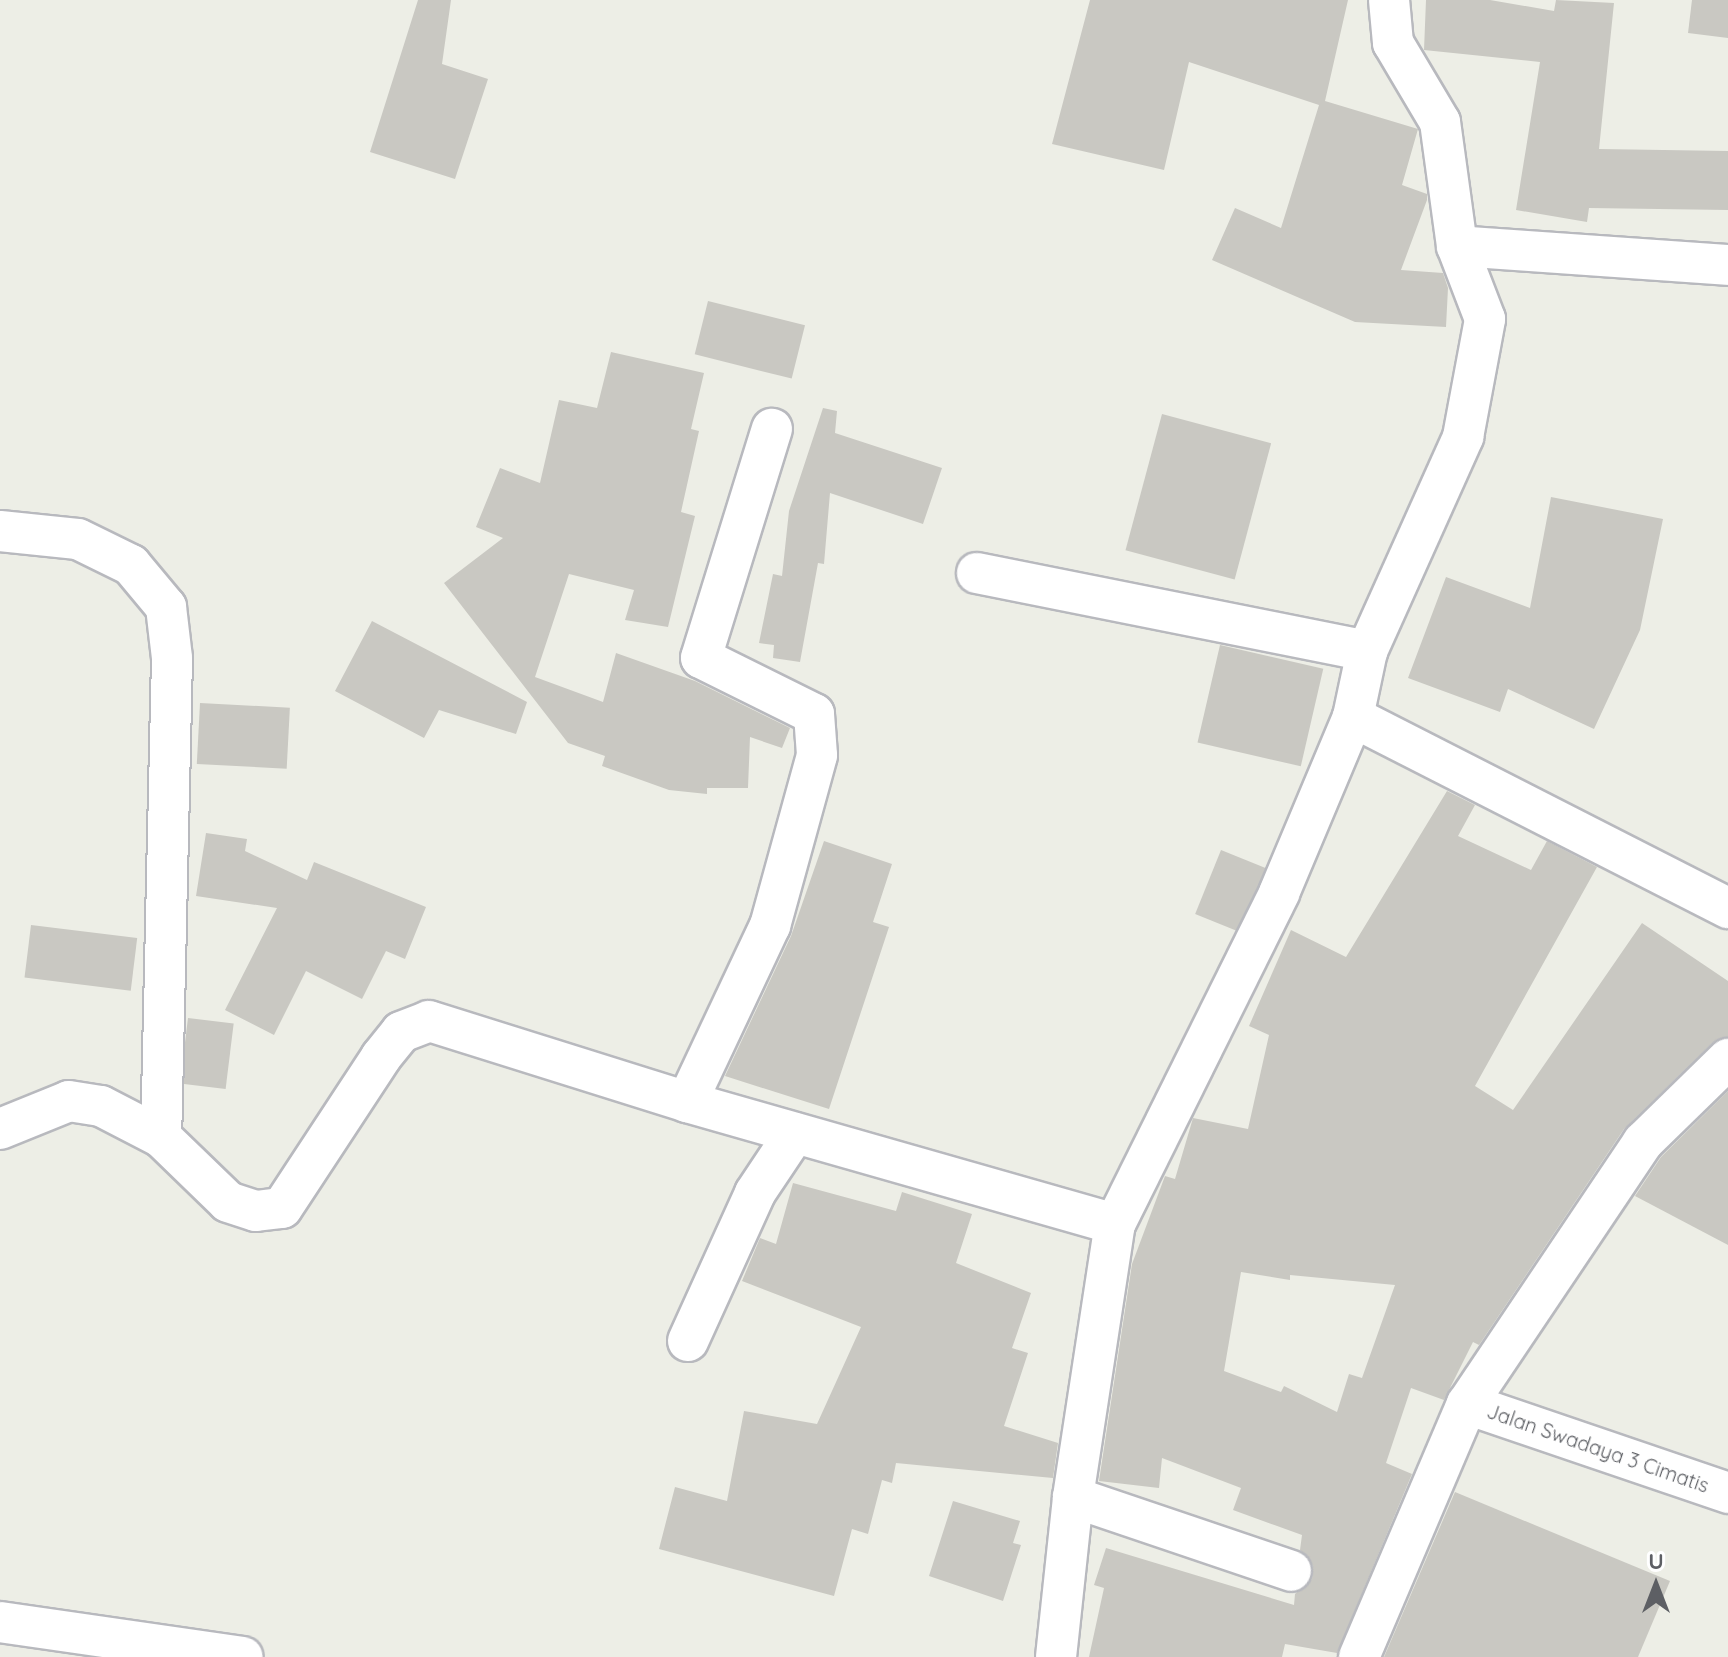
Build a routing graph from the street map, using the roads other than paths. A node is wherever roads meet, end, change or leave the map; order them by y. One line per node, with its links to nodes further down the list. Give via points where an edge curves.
1 (1389, 0): 2 (street, via 1393,43 1440,122)
2 (1457, 246): 3 (street); 7 (street, via 1485,319 1463,437)
3 (1728, 265)
4 (772, 429): 11 (street, via 701,658 814,714 817,755 770,926)
5 (0, 531): 14 (street, via 78,539 131,565 166,607 172,658)
6 (977, 573): 7 (street)
7 (1367, 651): 8 (street)
8 (1353, 717): 9 (street); 15 (street, via 1279,893)
9 (1728, 908)
10 (1728, 1059): 17 (street, via 1643,1142)
11 (687, 1102): 13 (street); 14 (street, via 429,1021 401,1032 381,1057 282,1208 256,1211 228,1202)
12 (0, 1129): 14 (street, via 69,1101 101,1106)
13 (795, 1133): 15 (street); 16 (street, via 755,1193)
14 (161, 1137)
15 (1115, 1224): 19 (street)
16 (688, 1341)
17 (1467, 1404): 18 (street, Jalan Swadaya 3 Cimatis); 24 (street)
18 (1728, 1493)
19 (1073, 1497): 20 (street); 23 (street)
20 (1291, 1571)
21 (0, 1622): 22 (street)
22 (242, 1657)
23 (1056, 1657)
24 (1359, 1657)

